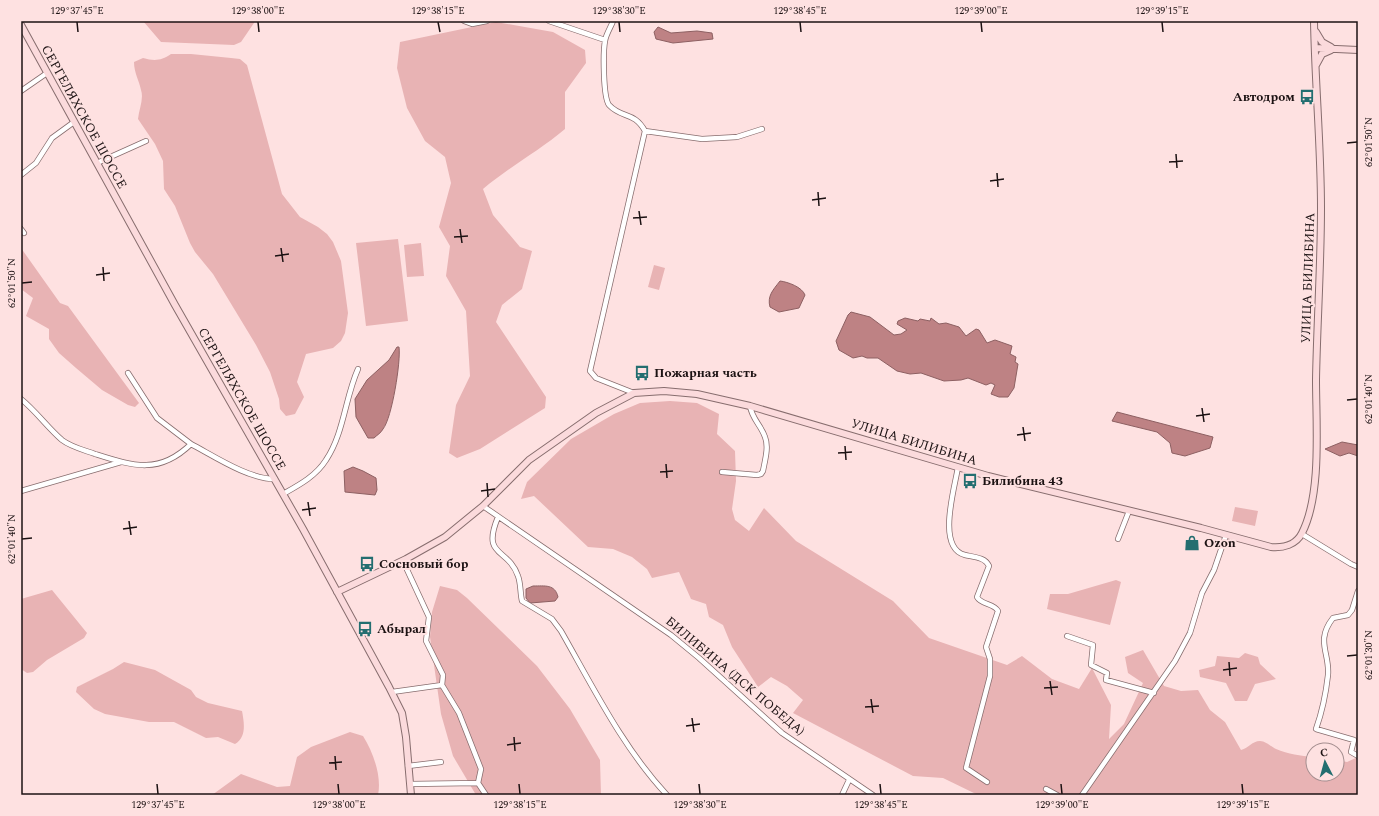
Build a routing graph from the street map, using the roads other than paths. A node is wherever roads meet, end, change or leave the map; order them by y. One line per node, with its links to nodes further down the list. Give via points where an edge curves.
1 (464, 21): 2 (street, via 472,24)
2 (487, 21)
3 (549, 21): 8 (street)
4 (613, 21): 8 (street)
5 (1314, 21): 7 (main road, УЛИЦА БИЛИБИНА)
6 (21, 25): 13 (main road, СЕРГЕЛЯХСКОЕ ШОССЕ)
7 (1314, 29): 9 (main road, УЛИЦА БИЛИБИНА); 10 (main road, via 1322,42)
8 (604, 40): 17 (street, via 605,94 608,104 618,112 635,118)
9 (1315, 48): 10 (main road); 12 (main road, УЛИЦА БИЛИБИНА)
10 (1334, 48): 11 (main road); 12 (main road, via 1322,54)
11 (1358, 50)
12 (1315, 67): 36 (main road, УЛИЦА БИЛИБИНА, via 1321,208 1316,458 1310,508)
13 (47, 73): 14 (street); 15 (main road, СЕРГЕЛЯХСКОЕ ШОССЕ)
14 (21, 91)
15 (74, 122): 19 (main road, СЕРГЕЛЯХСКОЕ ШОССЕ); 20 (street, via 52,138 36,163)
16 (762, 129): 17 (street, via 737,137 702,139)
17 (645, 132): 23 (street, via 590,371 596,378)
18 (146, 141): 19 (street)
19 (97, 164): 30 (main road, СЕРГЕЛЯХСКОЕ ШОССЕ)
20 (21, 175)
21 (358, 369): 32 (street, via 334,446 326,460 305,482)
22 (128, 373): 26 (street, via 157,418)
23 (634, 393): 25 (main road, УЛИЦА БИЛИБИНА, via 664,391 697,394); 33 (main road, УЛИЦА БИЛИБИНА, via 596,413 529,460)
24 (21, 399): 27 (street, via 68,444)
25 (750, 406): 28 (main road, УЛИЦА БИЛИБИНА); 29 (street, via 751,415 765,436 767,445 762,474)
26 (191, 444): 27 (street, via 171,460 159,464 146,466); 30 (street, via 254,475)
27 (121, 462): 31 (street)
28 (958, 467): 34 (main road, УЛИЦА БИЛИБИНА); 51 (street, via 948,528 950,541 962,554 988,562 989,566 977,597 998,611 986,647 990,676 966,768)
29 (722, 472)
30 (275, 479): 32 (main road, СЕРГЕЛЯХСКОЕ ШОССЕ)
31 (21, 491)
32 (283, 494): 42 (main road, СЕРГЕЛЯХСКОЕ ШОССЕ)
33 (483, 506): 35 (street, БИЛИБИНА (ДСК ПОБЕДА)); 39 (main road, УЛИЦА БИЛИБИНА, via 445,537)
34 (1129, 511): 37 (main road, УЛИЦА БИЛИБИНА); 38 (street)
35 (498, 517): 50 (street, БИЛИБИНА (ДСК ПОБЕДА), via 671,635 782,733); 57 (street, via 491,538 493,545 518,576 522,601 552,619 561,631 629,748)
36 (1302, 534): 37 (main road, УЛИЦА БИЛИБИНА, via 1292,544 1282,548 1271,548); 40 (street)
37 (1226, 535): 46 (street, via 1214,570 1202,593 1190,633)
38 (1118, 540)
39 (403, 561): 42 (main road, УЛИЦА БИЛИБИНА); 44 (street, via 429,617 426,641 443,675)
40 (1358, 567)
41 (1358, 590): 47 (street, via 1352,610 1348,615 1333,618 1324,637 1328,674 1316,729 1354,740 1351,752)
42 (337, 592): 45 (main road, СЕРГЕЛЯХСКОЕ ШОССЕ)
43 (1067, 636): 46 (street, via 1092,645 1091,665 1107,672 1106,680)
44 (442, 685): 45 (street); 52 (street, via 459,713 481,770)
45 (392, 692): 49 (main road, СЕРГЕЛЯХСКОЕ ШОССЕ, via 402,713)
46 (1154, 693): 61 (street)
47 (1358, 756)
48 (441, 762): 49 (street)
49 (408, 766): 53 (main road, СЕРГЕЛЯХСКОЕ ШОССЕ)
50 (849, 780): 58 (street); 59 (street, БИЛИБИНА (ДСК ПОБЕДА))
51 (987, 782)
52 (478, 783): 53 (street); 56 (street)
53 (410, 784): 55 (main road, СЕРГЕЛЯХСКОЕ ШОССЕ)
54 (1046, 788): 60 (street)
55 (411, 795)
56 (486, 795)
57 (667, 795)
58 (842, 795)
59 (873, 795)
60 (1057, 795)
61 (1082, 795)

